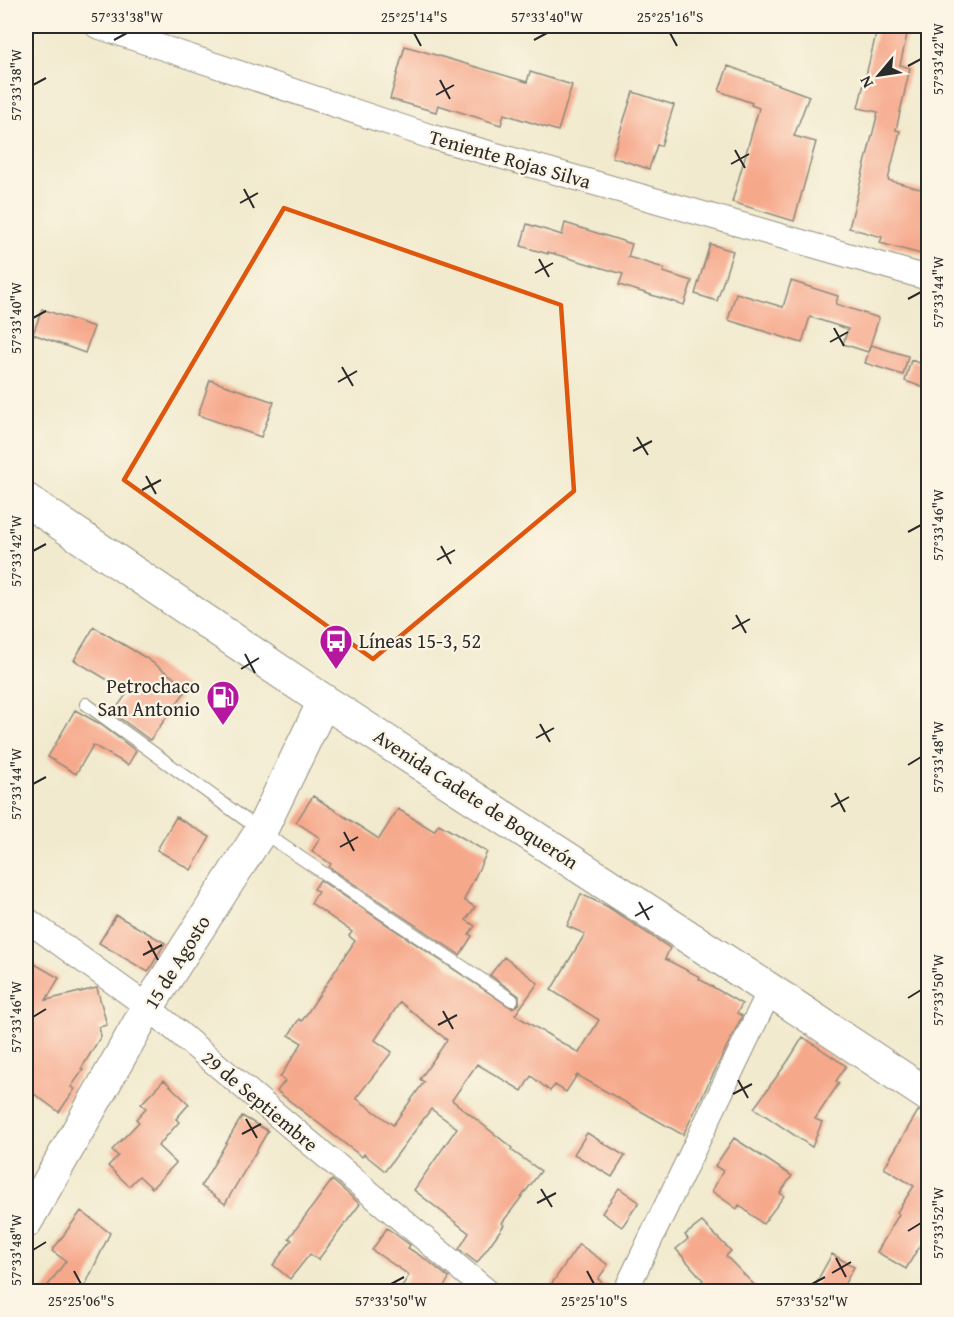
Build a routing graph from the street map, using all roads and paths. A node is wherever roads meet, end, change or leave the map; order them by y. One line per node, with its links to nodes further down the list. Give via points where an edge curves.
1 (97, 26): 2 (street, Teniente Rojas Silva, via 429,136)
2 (928, 279)
3 (26, 500): 4 (main road, Avenida Cadete de Boquerón)
4 (324, 701): 6 (street, 15 de Agosto); 8 (main road, Avenida Cadete de Boquerón)
5 (86, 704): 6 (lane)
6 (261, 831): 9 (lane); 10 (street, 15 de Agosto)
7 (26, 919): 10 (street, 29 de Septiembre)
8 (770, 990): 11 (main road, Avenida Cadete de Boquerón); 14 (street)
9 (512, 1000)
10 (148, 1007): 12 (street, 15 de Agosto); 13 (street, 29 de Septiembre)
11 (928, 1095)
12 (26, 1222)
13 (488, 1292)
14 (625, 1292)

